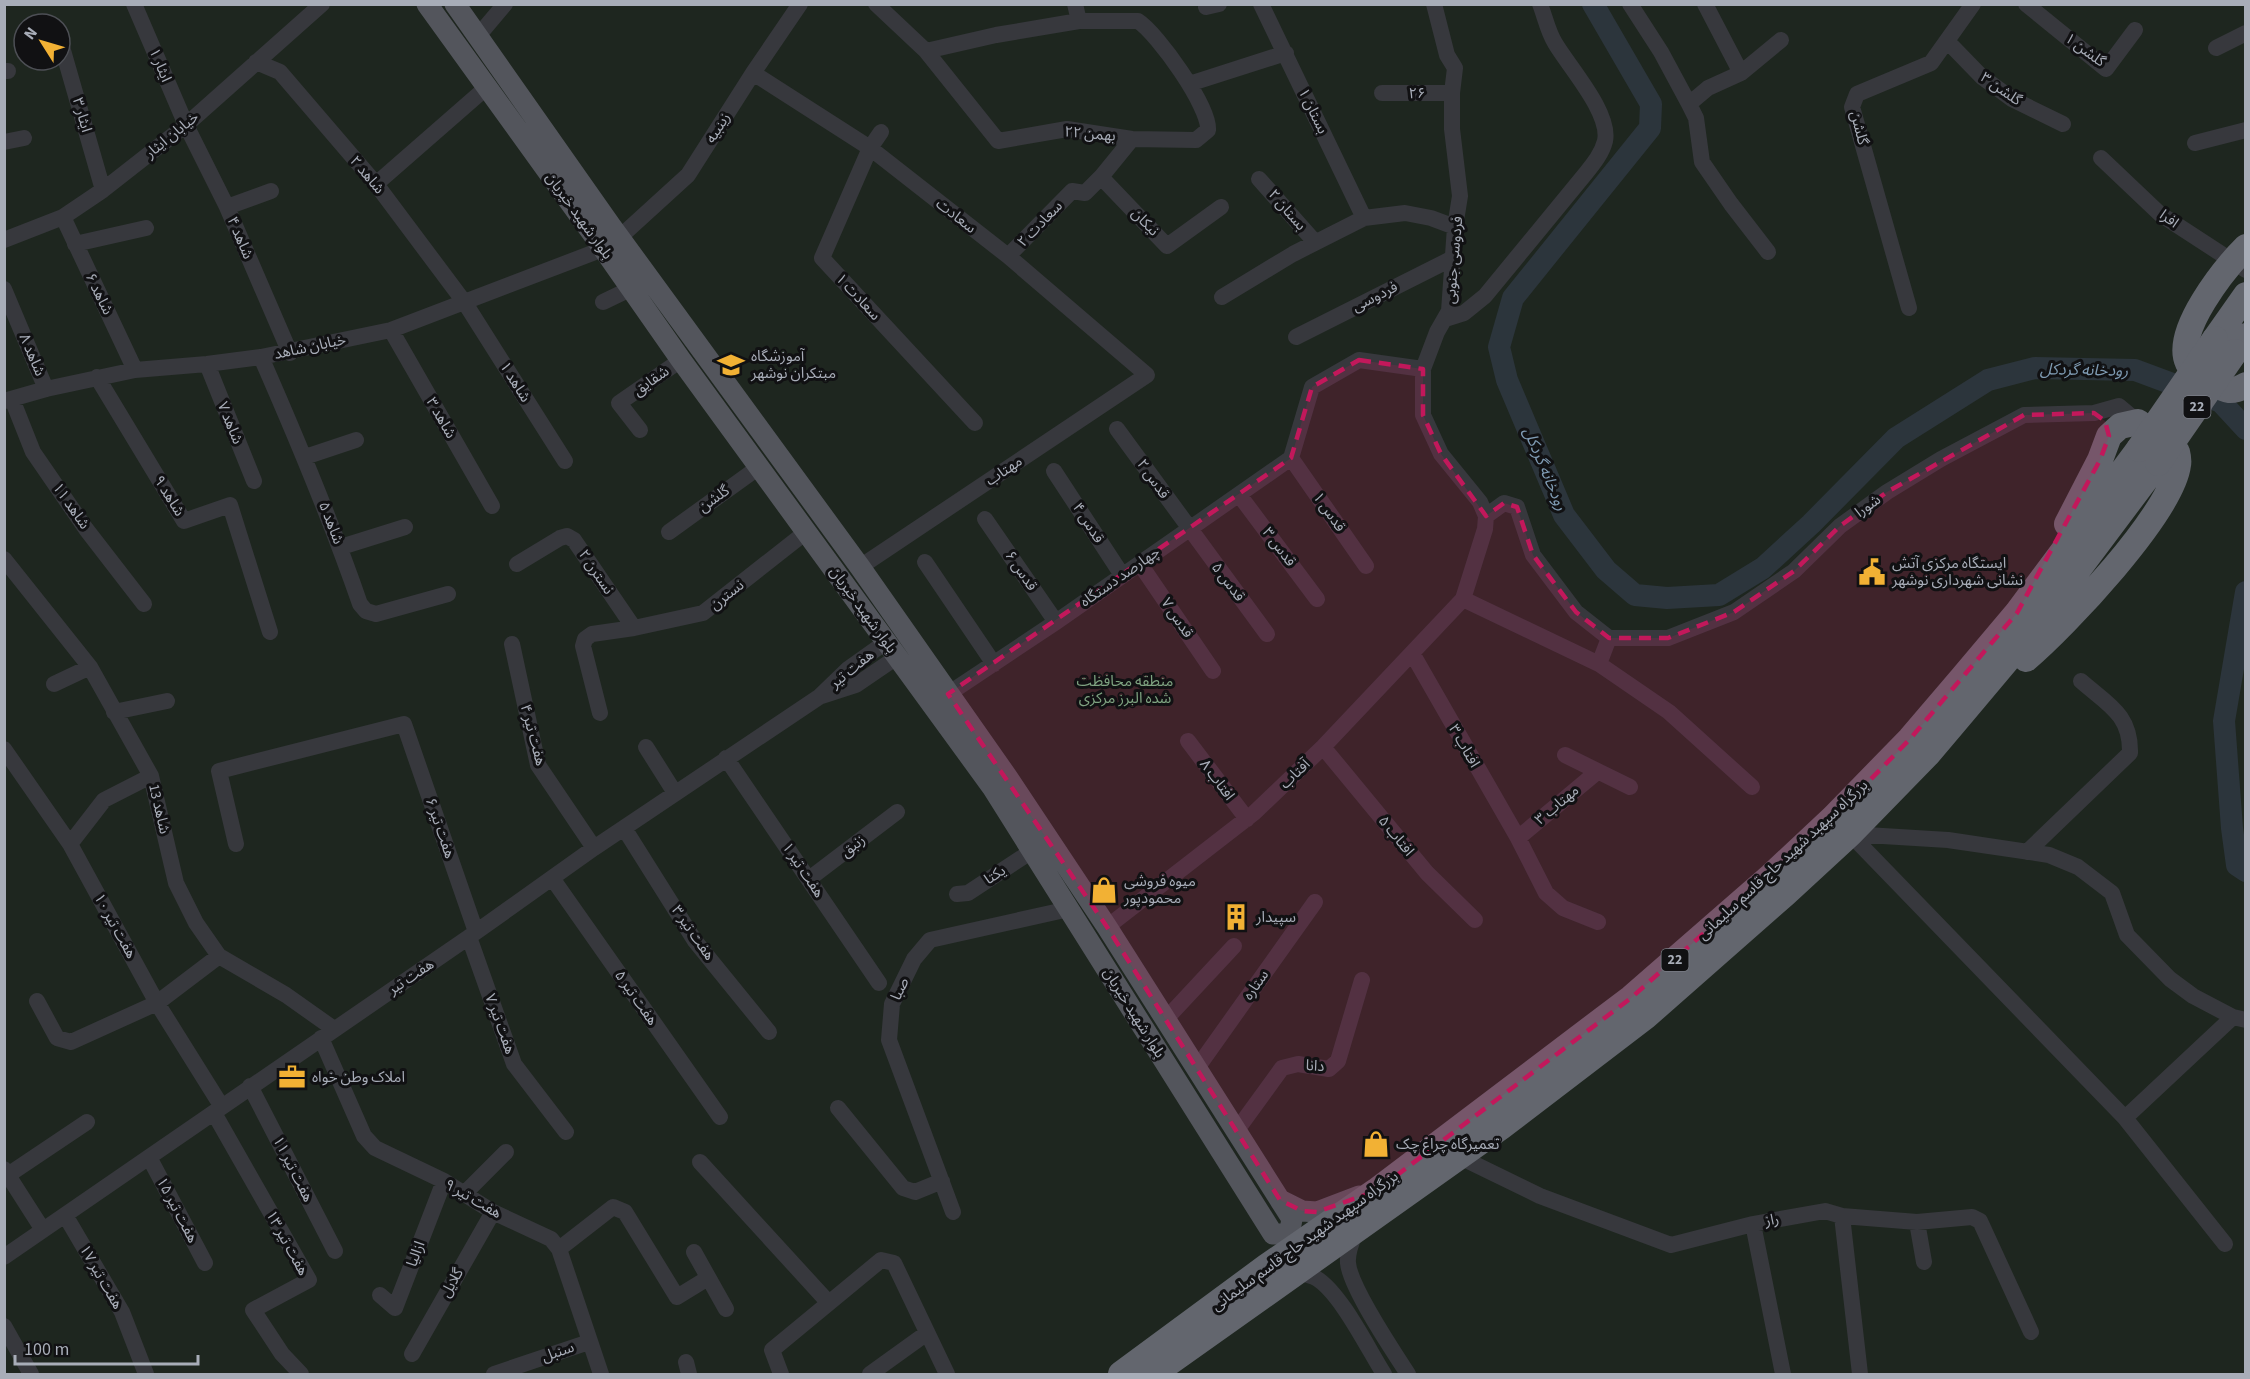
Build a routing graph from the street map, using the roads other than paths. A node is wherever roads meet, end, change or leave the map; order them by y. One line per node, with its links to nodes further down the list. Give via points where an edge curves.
1 (134, 4): 34 (street, ایثار ۱)
2 (322, 4): 24 (street, خیابان ایثار)
3 (427, 4): 29 (main road, بلوار شهید خیریان)
4 (455, 4): 18 (main road, بلوار شهید خیریان)
5 (505, 4): 18 (street)
6 (800, 4): 26 (street, زینبیه)
7 (876, 4): 22 (street, ۲۲ بهمن)
8 (1261, 4): 23 (street, بستان ۱)
9 (1434, 4): 31 (street, فردوسی جنوبی, via 1447,55 1455,68)
10 (1540, 4): 69 (street, via 1554,42 1601,115 1605,141 1586,173 1485,296 1464,313)
11 (1630, 4): 32 (street)
12 (1705, 4): 27 (street)
13 (1973, 4): 20 (street, گلشن)
14 (2026, 4): 16 (street, گلشن ۱, via 2106,69)
15 (1077, 13): 22 (street, ۲۲ بهمن); 28 (street, ۲۲ بهمن, via 1138,21 1154,34)
16 (2135, 30)
17 (2246, 33): 21 (street)
18 (478, 36): 56 (main road, بلوار شهید خیریان)
19 (1781, 40): 27 (street)
20 (1948, 42): 33 (street, گلشن ۳, via 1982,78 2012,99); 68 (street, گلشن, via 1931,63 1857,94 1852,107)
21 (2216, 48)
22 (926, 51): 38 (street, ۲۲ بهمن, via 998,141 1067,129)
23 (1286, 53): 28 (street); 51 (street, بستان ۱)
24 (256, 62): 34 (street, خیابان ایثار); 45 (street, شاهد ۲, via 280,72)
25 (69, 72): 46 (street, ایثار ۳)
26 (753, 73): 41 (street, سعادت); 56 (street, زینبیه, via 688,175)
27 (1741, 73): 32 (street, via 1708,88)
28 (1190, 84): 38 (street, ۲۲ بهمن, via 1208,123 1202,136 1196,140)
29 (487, 87): 45 (street); 56 (main road, بلوار شهید خیریان)
30 (1382, 93): 31 (street, ۲۶)
31 (1452, 93): 52 (street, فردوسی جنوبی, via 1460,196)
32 (1689, 104): 58 (street, via 1696,118 1702,162)
33 (2063, 124)
34 (186, 125): 46 (street, خیابان ایثار); 48 (street, شاهد ۴)
35 (2246, 129): 40 (street)
36 (881, 132): 41 (street)
37 (24, 138): 39 (street)
38 (1132, 139): 43 (street)
39 (4, 142)
40 (2194, 143)
41 (870, 148): 59 (street, سعادت); 86 (street, سعادت ۱, via 822,258)
42 (2101, 158): 61 (street, افرا, via 2160,214)
43 (1101, 177): 49 (street, نیکان, via 1167,246); 59 (street, سعادت ۲, via 1085,194 1072,191)
44 (1260, 179): 55 (street, بستان ۲)
45 (376, 184): 67 (street, شاهد ۲)
46 (103, 190): 50 (street, خیابان ایثار)
47 (271, 191): 48 (street)
48 (227, 207): 73 (street, شاهد ۴)
49 (1221, 207)
50 (63, 217): 54 (street, خیابان ایثار); 57 (street, شاهد ۶)
51 (1364, 218): 52 (street, via 1405,213); 55 (street)
52 (1455, 227): 60 (street, فردوسی جنوبی)
53 (146, 228): 57 (street)
54 (4, 240)
55 (1315, 242): 65 (street)
56 (612, 243): 62 (main road, بلوار شهید خیریان); 67 (street, خیابان شاهد); 112 (main road, بلوار شهید خیریان)
57 (75, 244): 78 (street, شاهد ۶)
58 (1768, 252)
59 (1008, 256): 79 (street, سعادت)
60 (1453, 258): 69 (street, فردوسی جنوبی); 71 (street, فردوسی)
61 (2241, 259): 81 (highway, via 2197,313 2185,353 2188,364 2226,391)
62 (630, 288): 66 (street); 75 (main road, بلوار شهید خیریان)
63 (4, 289): 82 (street, شاهد ۸)
64 (2246, 295): 72 (highway, بزرگراه سپهبد شهید حاج قاسم سلیمانی / 22)
65 (1222, 297)
66 (603, 302)
67 (465, 303): 70 (street, خیابان شاهد); 94 (street, شاهد ۱)
68 (1910, 308)
69 (1445, 319): 77 (street, فردوسی جنوبی)
70 (391, 330): 73 (street, خیابان شاهد); 99 (street, شاهد ۳)
71 (1296, 337)
72 (2232, 342): 91 (highway, بزرگراه سپهبد شهید حاج قاسم سلیمانی / 22, bridge)
73 (290, 353): 74 (street, خیابان شاهد)
74 (261, 357): 76 (street, خیابان شاهد); 92 (street, شاهد ۵)
75 (681, 360): 88 (street, شقایق, via 619,404); 95 (main road, بلوار شهید خیریان)
76 (207, 364): 78 (street, خیابان شاهد); 97 (street, شاهد ۷)
77 (1423, 369): 93 (street, via 1359,360 1312,387); 100 (street, فردوسی جنوبی, via 1423,416 1441,454 1480,501)
78 (135, 370): 80 (street, خیابان شاهد)
79 (1147, 375): 112 (street, مهتاب)
80 (97, 377): 82 (street, خیابان شاهد); 121 (street, شاهد ۹, via 184,521 230,505)
81 (2246, 385)
82 (46, 388): 83 (street, خیابان شاهد)
83 (8, 400): 117 (street, شاهد ۱۱, via 33,452)
84 (2094, 413): 85 (street, شورا, via 2119,406); 89 (street, via 2104,420); 124 (street, شورا, via 2024,415 1941,459 1840,526 1794,571 1734,612 1668,638)
85 (2138, 422): 89 (highway, via 2120,426); 138 (highway, via 2177,452 2178,466 2169,493 2146,528 2087,598 2041,646)
86 (975, 423)
87 (1117, 429): 103 (street, قدس ۲)
88 (640, 430)
89 (2109, 436): 118 (highway, via 2081,498)
90 (356, 440): 92 (street)
91 (2148, 456): 118 (highway, بزرگراه سپهبد شهید حاج قاسم سلیمانی / 22); 138 (highway, بزرگراه سپهبد شهید حاج قاسم سلیمانی / 22, via 2035,627)
92 (305, 457): 106 (street, شاهد ۵)
93 (1292, 458): 98 (street, چهارصد دستگاه); 111 (street, قدس ۱)
94 (565, 461)
95 (759, 467): 104 (street, گلشن); 105 (main road, بلوار شهید خیریان)
96 (1054, 471): 113 (street, قدس ۴)
97 (254, 481)
98 (1240, 496): 103 (street, چهارصد دستگاه); 115 (street, قدس ۳)
99 (492, 506)
100 (1486, 516): 116 (street); 124 (street, via 1504,503 1517,507 1533,555 1576,612)
101 (985, 519): 119 (street, قدس ۶)
102 (405, 527): 106 (street)
103 (1189, 530): 110 (street, چهارصد دستگاه); 122 (street, قدس ۵)
104 (669, 532)
105 (806, 532): 120 (street, نسترن, via 703,614); 126 (main road, بلوار شهید خیریان)
106 (341, 547): 114 (street, شاهد ۵, via 360,604 366,611 376,614)
107 (4, 559): 130 (street, شاهد 13)
108 (925, 562): 128 (street)
109 (517, 564): 120 (street, نسترن ۲, via 567,536 574,540)
110 (1140, 564): 113 (street, چهارصد دستگاه); 131 (street, قدس ۷)
111 (1366, 566)
112 (860, 567): 123 (main road, بلوار شهید خیریان)
113 (1122, 575): 119 (street, چهارصد دستگاه)
114 (448, 594)
115 (1317, 599)
116 (1463, 599): 127 (street, آفتاب); 129 (street)
117 (144, 604)
118 (2017, 613): 195 (highway, بزرگراه سپهبد شهید حاج قاسم سلیمانی / 22, via 1910,739 1771,876 1631,998)
119 (1056, 622): 128 (street, چهارصد دستگاه)
120 (634, 628): 137 (street, نسترن, via 592,634 585,639 583,646)
121 (270, 632)
122 (1267, 634)
123 (909, 636): 126 (main road); 134 (main road, بلوار شهید خیریان)
124 (1609, 638): 129 (street)
125 (512, 644): 157 (street, هفت تیر ۴, via 538,765)
126 (892, 649): 144 (street, هفت تیر, via 856,684 819,697); 158 (main road, بلوار شهید خیریان, via 992,788)
127 (1412, 653): 141 (street, آفتاب); 154 (street, افتاب ۳)
128 (994, 664): 134 (street, چهارصد دستگاه)
129 (1599, 664): 148 (street, via 1670,712)
130 (90, 667): 133 (street); 136 (street, شاهد 13)
131 (1213, 672)
132 (2081, 681): 159 (street, via 2123,717 2131,735 2130,753)
133 (54, 684)
134 (948, 694): 167 (main road, بلوار شهید خیریان)
135 (167, 702): 136 (street)
136 (114, 712): 146 (street, شاهد 13)
137 (600, 713)
138 (1960, 716): 153 (highway, بزرگراه سپهبد شهید حاج قاسم سلیمانی / 22)
139 (1188, 741): 151 (street, افتاب ۸)
140 (646, 747): 149 (street)
141 (1323, 747): 151 (street, آفتاب); 165 (street, افتاب ۵, via 1426,873)
142 (4, 748): 155 (street, هفت تیر ۱۰)
143 (1565, 755): 145 (street)
144 (726, 758): 149 (street, هفت تیر); 161 (street, هفت تیر ۱)
145 (1597, 772): 147 (street); 154 (street, مهتاب ۳)
146 (151, 776): 155 (street, via 104,800); 170 (street, شاهد 13, via 176,884)
147 (1630, 787)
148 (1752, 787)
149 (675, 793): 152 (street, هفت تیر)
150 (897, 812): 161 (street, زنبق)
151 (1246, 819): 167 (street, آفتاب)
152 (624, 828): 157 (street, هفت تیر); 177 (street, هفت تیر ۳, via 695,941)
153 (1850, 834): 159 (street, via 1948,840); 184 (street); 190 (highway, بزرگراه سپهبد شهید حاج قاسم سلیمانی / 22, via 1645,1017)
154 (1518, 838): 166 (street, افتاب ۳, via 1546,893 1563,908)
155 (70, 844): 174 (street, هفت تیر ۱۰)
156 (236, 844): 168 (street, هفت تیر ۶, via 219,771 404,724)
157 (594, 848): 160 (street, هفت تیر)
158 (1032, 851): 162 (street, یکتا, via 968,892); 164 (main road, بلوار شهید خیریان)
159 (2027, 852): 176 (street, via 2049,855 2078,867 2112,892 2127,934 2134,942 2193,996)
160 (552, 878): 168 (street, هفت تیر); 183 (street, هفت تیر ۵)
161 (809, 879): 172 (street, هفت تیر ۱)
162 (957, 894)
163 (1315, 902): 179 (street, ستاره)
164 (1069, 909): 194 (street, صبا, via 930,940 914,959 892,1004 889,1040); 206 (main road, بلوار شهید خیریان)
165 (1475, 920)
166 (1598, 922)
167 (1107, 927): 175 (main road, بلوار شهید خیریان)
168 (473, 934): 178 (street, هفت تیر); 187 (street, هفت تیر ۷, via 514,1064)
169 (1234, 946): 175 (street)
170 (219, 956): 174 (street); 178 (street, شاهد 13, via 286,995)
171 (1362, 980): 186 (street, دانا, via 1338,1061 1329,1069 1298,1064 1282,1068)
172 (879, 983)
173 (37, 1001): 174 (street, via 57,1038 71,1042)
174 (157, 1003): 182 (street, هفت تیر ۱۰)
175 (1166, 1018): 179 (main road, بلوار شهید خیریان)
176 (2239, 1018): 184 (street)
177 (769, 1032)
178 (327, 1034): 180 (street, هفت تیر); 193 (street, هفت تیر ۹, via 364,1136 375,1148)
179 (1197, 1068): 186 (main road, بلوار شهید خیریان)
180 (250, 1086): 182 (street, هفت تیر); 209 (street, هفت تیر ۱۱)
181 (838, 1108): 194 (street, via 903,1188 915,1192)
182 (218, 1110): 189 (street, هفت تیر); 229 (street, هفت تیر ۱۳, via 309,1280 253,1310 282,1354)
183 (720, 1118)
184 (2125, 1118): 207 (street)
185 (87, 1122): 192 (street)
186 (1237, 1130): 197 (main road, بلوار شهید خیریان)
187 (566, 1132)
188 (506, 1152): 196 (street)
189 (149, 1157): 200 (street, هفت تیر); 213 (street, هفت تیر ۱۵)
190 (1460, 1157): 203 (street, راز, via 1540,1196 1671,1245); 205 (highway, بزرگراه سپهبد شهید حاج قاسم سلیمانی / 22)
191 (700, 1162): 218 (street)
192 (6, 1172): 204 (street)
193 (444, 1181): 196 (street, هفت تیر ۹); 217 (street, ازالیا, via 396,1308)
194 (942, 1181): 199 (street, صبا)
195 (1376, 1191): 197 (main road, via 1317,1212 1302,1211); 214 (highway, بزرگراه سپهبد شهید حاج قاسم سلیمانی / 22)
196 (464, 1194): 198 (street, هفت تیر ۹)
197 (1280, 1200): 206 (main road, بلوار شهید خیریان, via 1292,1219 1290,1230)
198 (493, 1212): 208 (street, هفت تیر ۹, via 550,1239); 226 (street, گلایل)
199 (953, 1212)
200 (65, 1215): 204 (street, هفت تیر); 228 (street, هفت تیر ۱۷, via 122,1312)
201 (1842, 1216): 202 (street, راز); 203 (street, راز, via 1825,1211); 240 (street)
202 (1917, 1222): 212 (street); 223 (street, راز, via 1972,1217 1980,1221)
203 (1753, 1224): 239 (street)
204 (43, 1230): 211 (street, هفت تیر)
205 (1356, 1232): 215 (highway, بزرگراه سپهبد شهید حاج قاسم سلیمانی / 22); 220 (street, via 1347,1260 1349,1272)
206 (1273, 1234): 214 (main road)
207 (2225, 1244)
208 (559, 1248): 216 (street, via 614,1207 625,1212 677,1298); 225 (street)
209 (335, 1251)
210 (694, 1252): 216 (street)
211 (4, 1257)
212 (1924, 1262)
213 (206, 1263)
214 (1266, 1267): 235 (highway, بزرگراه سپهبد شهید حاج قاسم سلیمانی / 22)
215 (1298, 1272): 221 (street, via 1318,1279); 236 (highway, بزرگراه سپهبد شهید حاج قاسم سلیمانی / 22)
216 (708, 1278): 219 (street)
217 (380, 1295)
218 (828, 1302): 224 (street, via 881,1260 894,1263); 232 (street, via 772,1350)
219 (726, 1309)
220 (1370, 1312): 221 (street); 238 (street)
221 (1353, 1322): 237 (street)
222 (4, 1326): 227 (street)
223 (2031, 1332)
224 (927, 1333): 233 (street); 234 (street)
225 (589, 1342): 230 (street, سنبل); 231 (street)
226 (412, 1354)
227 (31, 1374)
228 (146, 1374)
229 (302, 1374)
230 (494, 1374)
231 (601, 1374)
232 (781, 1374)
233 (870, 1374)
234 (947, 1374)
235 (1120, 1374)
236 (1154, 1374)
237 (1382, 1374)
238 (1407, 1374)
239 (1783, 1374)
240 (1860, 1374)

